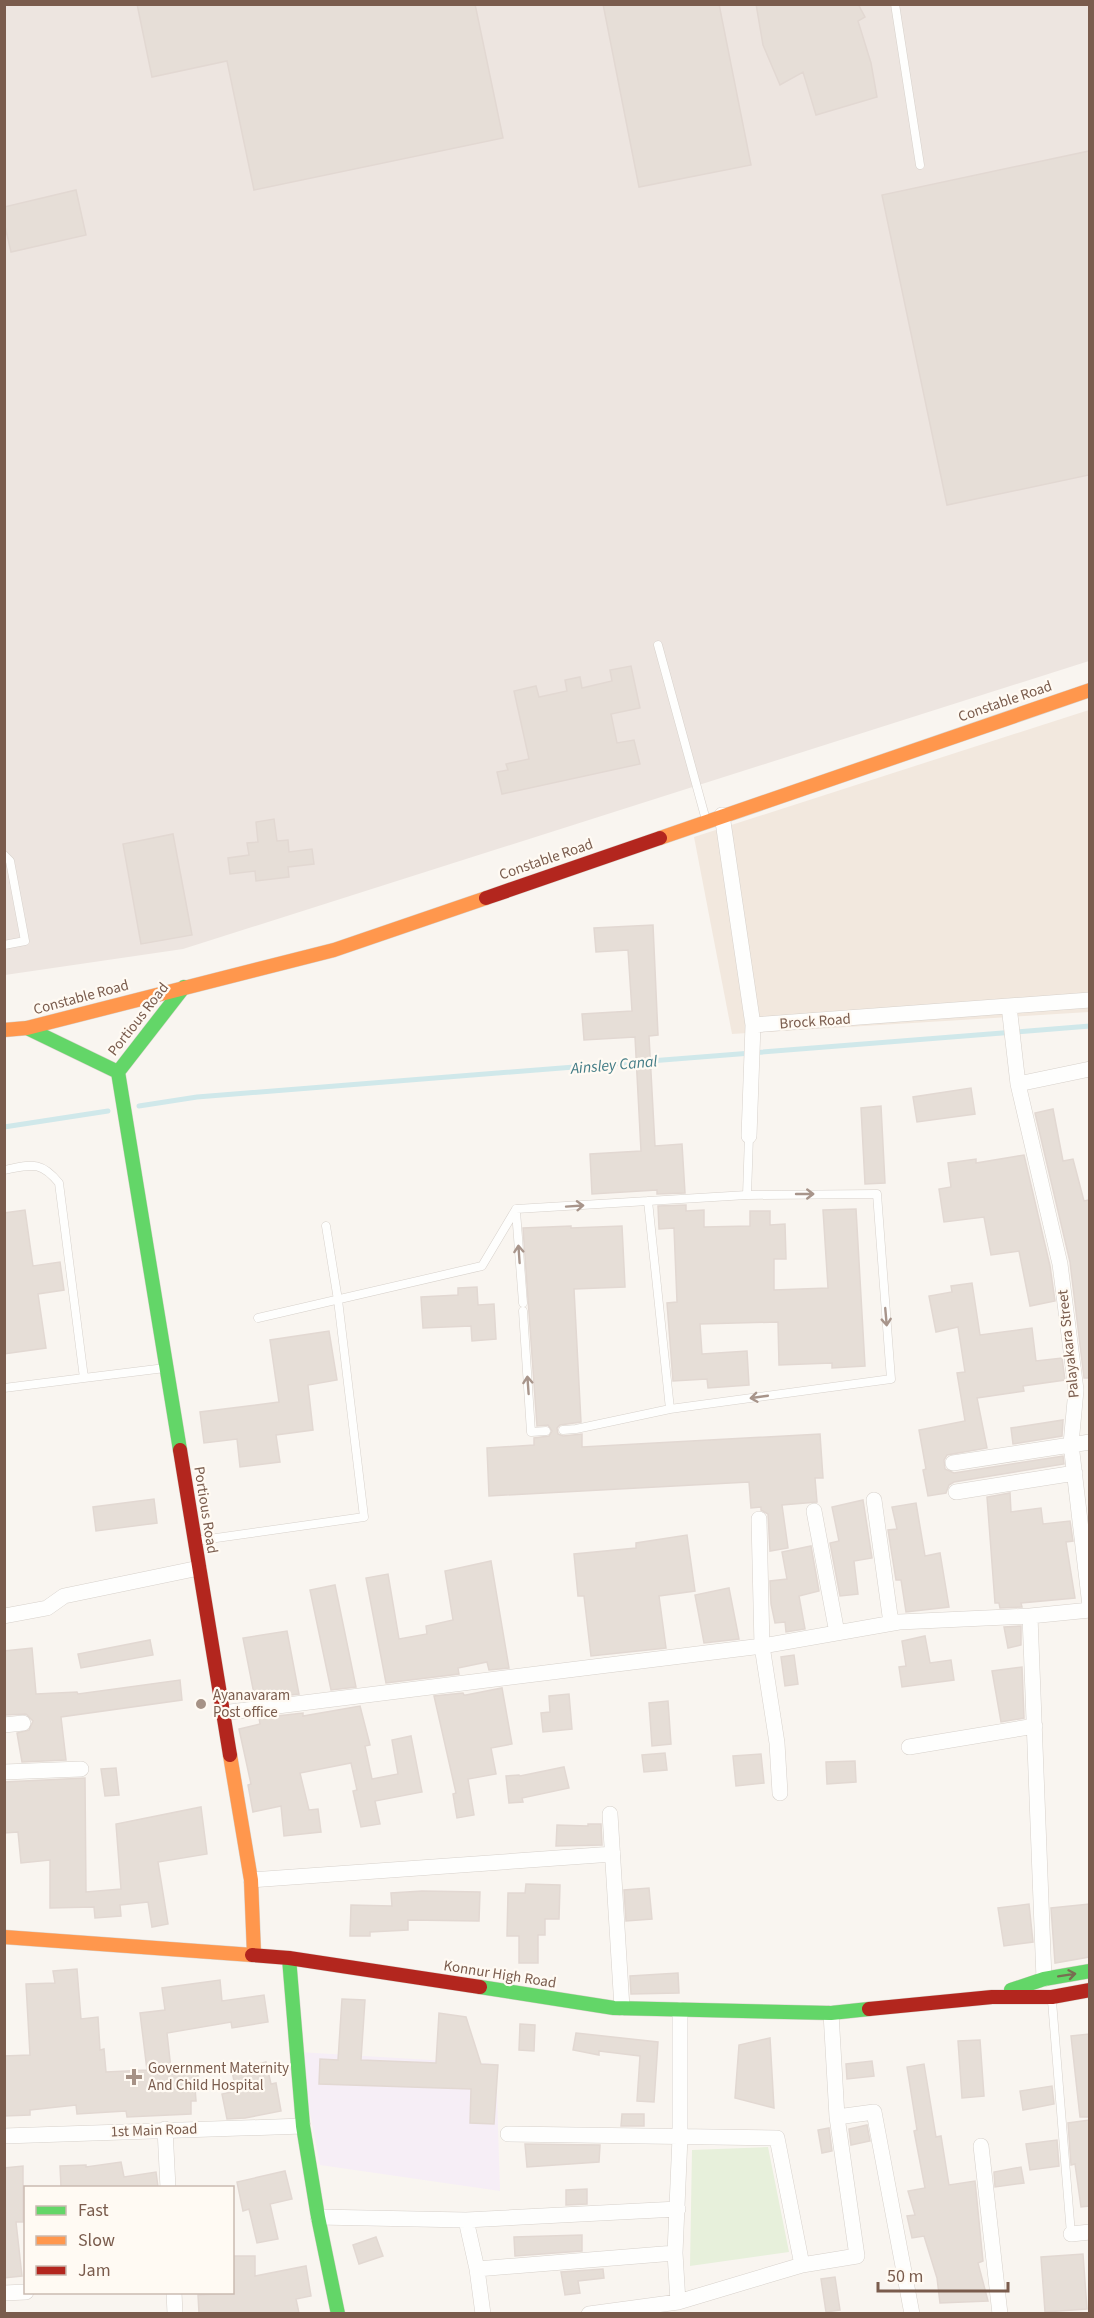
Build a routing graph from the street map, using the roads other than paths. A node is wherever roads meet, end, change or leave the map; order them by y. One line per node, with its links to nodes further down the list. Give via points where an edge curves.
1 (895, 4): 2 (lane)
2 (920, 165)
3 (658, 645): 6 (lane)
4 (1089, 690): 5 (main road, Constable Road)
5 (722, 815): 6 (main road, Constable Road); 12 (street)
6 (706, 821): 9 (main road, Constable Road, via 334,950)
7 (4, 855): 8 (lane, via 10,861 25,941)
8 (4, 945)
9 (184, 987): 13 (main road, Constable Road); 16 (main road, Portious Road)
10 (1089, 1000): 11 (street, Brock Road)
11 (1009, 1006): 12 (street, Brock Road); 17 (street, Palayakara Street)
12 (753, 1025): 18 (street)
13 (27, 1028): 14 (main road, Constable Road); 16 (main road, Portious Road)
14 (4, 1030)
15 (1089, 1070): 17 (street)
16 (118, 1072): 26 (main road, Portious Road)
17 (1018, 1084): 33 (street, Palayakara Street, via 1060,1264 1076,1390)
18 (749, 1136): 20 (lane)
19 (4, 1170): 27 (lane, via 33,1165 48,1170 59,1183)
20 (747, 1195): 21 (lane); 29 (lane, one-way to 29, via 876,1194 891,1379)
21 (648, 1201): 22 (lane, one-way to 21); 29 (lane)
22 (516, 1209): 24 (lane, via 482,1266); 31 (lane, one-way to 22, via 531,1432)
23 (326, 1227): 24 (lane)
24 (338, 1300): 25 (lane); 40 (lane, via 364,1517)
25 (258, 1318)
26 (166, 1368): 27 (lane); 40 (main road, Portious Road)
27 (84, 1378): 28 (lane)
28 (4, 1388)
29 (670, 1409): 30 (lane)
30 (563, 1430)
31 (546, 1431)
32 (1089, 1442): 33 (street)
33 (1071, 1444): 34 (street); 35 (street, Palayakara Street)
34 (953, 1463)
35 (1075, 1473): 36 (street); 42 (street, Palayakara Street)
36 (956, 1492)
37 (874, 1500): 45 (street)
38 (814, 1511): 46 (street)
39 (759, 1519): 47 (street)
40 (194, 1541): 41 (main road, Portious Road)
41 (199, 1568): 44 (street, via 64,1596 47,1608); 48 (main road, Portious Road)
42 (1089, 1608): 43 (street)
43 (1030, 1616): 45 (street); 51 (street)
44 (4, 1617)
45 (891, 1623): 46 (street)
46 (837, 1633): 47 (street)
47 (762, 1646): 48 (street); 55 (street, via 777,1743)
48 (222, 1713): 58 (main road, Portious Road)
49 (23, 1723): 50 (street)
50 (4, 1725)
51 (1035, 1726): 52 (street); 63 (street)
52 (909, 1747)
53 (81, 1768): 54 (street)
54 (4, 1772)
55 (780, 1793)
56 (610, 1814): 57 (street)
57 (613, 1854): 58 (street); 67 (street)
58 (250, 1880): 60 (main road, Portious Road)
59 (4, 1937): 60 (main road, Konnur High Road)
60 (254, 1954): 61 (main road, Konnur High Road)
61 (289, 1958): 67 (main road, Konnur High Road); 71 (main road)
62 (1089, 1971): 63 (main road, Konnur High Road, one-way to 62)
63 (1044, 1979): 66 (main road, Konnur High Road)
64 (1089, 1990): 65 (main road, Konnur High Road)
65 (1052, 1996): 66 (main road, Konnur High Road); 82 (lane)
66 (992, 1997): 69 (main road, Konnur High Road)
67 (622, 2008): 68 (main road, Konnur High Road)
68 (680, 2010): 69 (main road, Konnur High Road); 75 (street)
69 (831, 2013): 70 (street)
70 (837, 2117): 84 (street, via 857,2256); 94 (street, via 874,2112)
71 (303, 2126): 72 (street, 1st Main Road); 79 (main road)
72 (165, 2129): 74 (street, 1st Main Road); 77 (street)
73 (508, 2134): 75 (street)
74 (4, 2136)
75 (680, 2137): 78 (street); 84 (street, via 777,2138)
76 (981, 2146): 95 (street)
77 (168, 2186)
78 (678, 2209): 80 (street); 83 (street)
79 (318, 2217): 80 (street); 91 (main road)
80 (466, 2220): 85 (street)
81 (1089, 2232): 82 (street)
82 (1071, 2234)
83 (675, 2253): 85 (street); 89 (street)
84 (802, 2265): 89 (street)
85 (477, 2268): 92 (street)
86 (24, 2292): 87 (street)
87 (4, 2293)
88 (174, 2294): 90 (street)
89 (678, 2302): 93 (street)
90 (175, 2313)
91 (338, 2313)
92 (483, 2313)
93 (589, 2313)
94 (912, 2313)
95 (1000, 2313)

